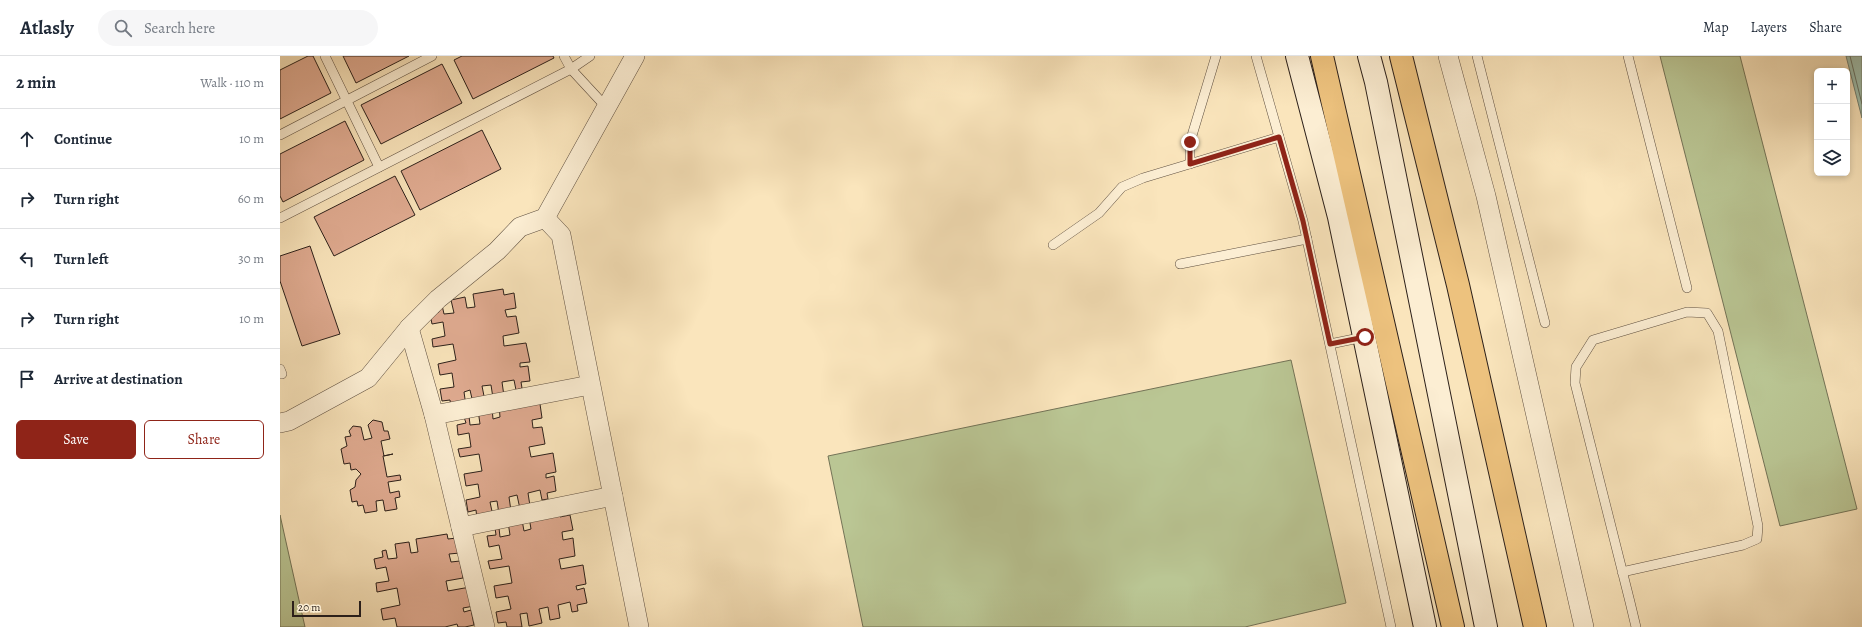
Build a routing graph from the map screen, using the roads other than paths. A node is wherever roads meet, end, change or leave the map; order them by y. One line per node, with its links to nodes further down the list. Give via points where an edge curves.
1 (324, 56): 16 (lane)
2 (432, 56): 16 (lane)
3 (564, 56): 15 (lane)
4 (590, 56): 15 (lane)
5 (635, 56): 17 (street)
6 (1216, 56): 20 (lane, via 1190,142)
7 (1256, 56): 19 (lane)
8 (1297, 56): 30 (street, via 1339,217)
9 (1322, 56): 42 (highway)
10 (1369, 56): 43 (street)
11 (1401, 56): 44 (highway, via 1458,285)
12 (1448, 56): 45 (street, via 1486,196)
13 (1477, 56): 28 (lane)
14 (1628, 56): 27 (lane)
15 (571, 69): 17 (lane); 21 (lane)
16 (346, 101): 18 (lane); 21 (lane)
17 (607, 108): 23 (street)
18 (280, 135)
19 (1279, 137): 20 (lane); 24 (lane)
20 (1190, 164): 25 (lane, via 1122,187 1099,213)
21 (379, 167): 22 (lane)
22 (280, 218)
23 (545, 218): 29 (street, via 520,226 497,251 438,299); 32 (street, via 561,235)
24 (1307, 239): 26 (lane); 31 (lane)
25 (1053, 246)
26 (1180, 264)
27 (1687, 288)
28 (1545, 323)
29 (408, 328): 33 (street); 34 (street, via 368,378)
30 (1365, 337): 31 (lane); 41 (street)
31 (1330, 344): 40 (lane)
32 (590, 385): 33 (street); 35 (street)
33 (434, 415): 36 (street)
34 (280, 423)
35 (613, 496): 36 (street); 39 (street)
36 (461, 528): 38 (street)
37 (1622, 572): 37 (lane, via 1575,383 1576,367 1593,340 1687,312 1707,313 1718,331 1758,526 1757,539 1743,545); 46 (lane)
38 (485, 627)
39 (639, 627)
40 (1391, 627)
41 (1425, 627)
42 (1453, 627)
43 (1486, 627)
44 (1535, 627)
45 (1584, 627)
46 (1636, 627)

